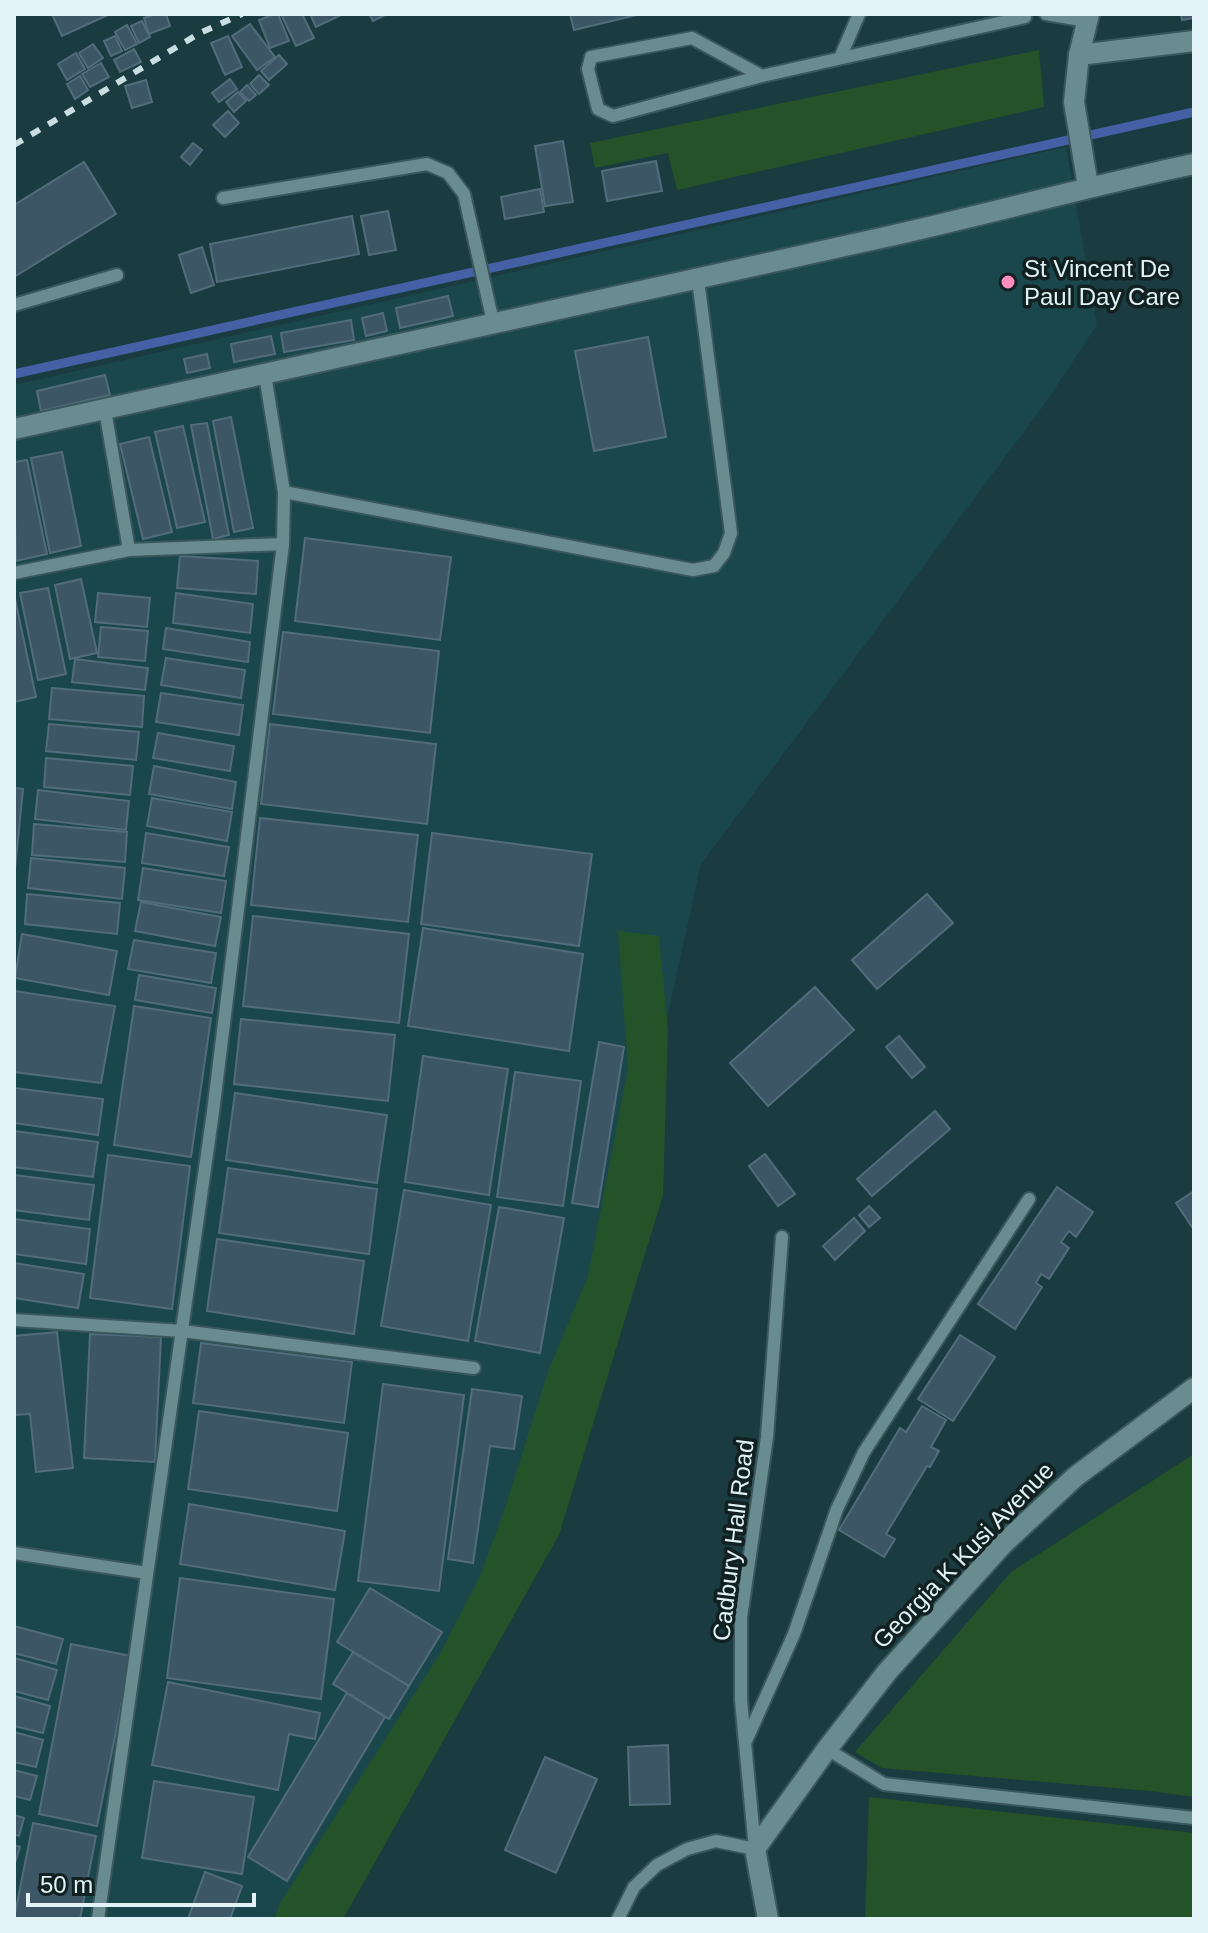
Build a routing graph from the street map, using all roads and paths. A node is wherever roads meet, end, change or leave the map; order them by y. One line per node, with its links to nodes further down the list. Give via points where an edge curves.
1 (859, 14): 7 (lane)
2 (1044, 14): 3 (lane); 4 (lane)
3 (1024, 15): 7 (lane)
4 (1088, 17): 6 (street)
5 (1194, 41): 6 (street)
6 (1079, 55): 10 (street, via 1074,102)
7 (840, 58): 8 (lane)
8 (762, 76): 8 (lane, via 692,38 591,57 588,69 598,109 613,116)
9 (1194, 164): 10 (street)
10 (1088, 186): 13 (street)
11 (223, 198): 15 (lane, via 427,164 448,173 464,194)
12 (117, 275): 14 (lane)
13 (698, 280): 15 (street); 19 (lane, via 731,533 714,566 693,570)
14 (14, 305)
15 (494, 326): 16 (street)
16 (265, 375): 17 (street); 19 (lane)
17 (105, 410): 18 (street); 21 (lane)
18 (14, 429)
19 (284, 492): 20 (lane)
20 (283, 544): 21 (lane); 26 (lane)
21 (129, 550): 22 (lane)
22 (14, 573)
23 (1029, 1199): 31 (lane, via 864,1452)
24 (782, 1237): 31 (lane, Cadbury Hall Road, via 767,1437 741,1617)
25 (14, 1320): 26 (lane)
26 (182, 1331): 27 (lane); 30 (lane)
27 (474, 1368)
28 (1194, 1388): 32 (street, Georgia K Kusi Avenue, via 1075,1477 1003,1544 887,1672)
29 (14, 1553): 30 (lane)
30 (147, 1573): 35 (lane)
31 (745, 1744): 34 (lane, Cadbury Hall Road)
32 (827, 1749): 33 (lane, via 884,1784); 34 (street, Georgia K Kusi Avenue)
33 (1194, 1818)
34 (755, 1849): 36 (lane, via 716,1841 677,1854 634,1887); 37 (street)
35 (98, 1919)
36 (618, 1919)
37 (768, 1919)

